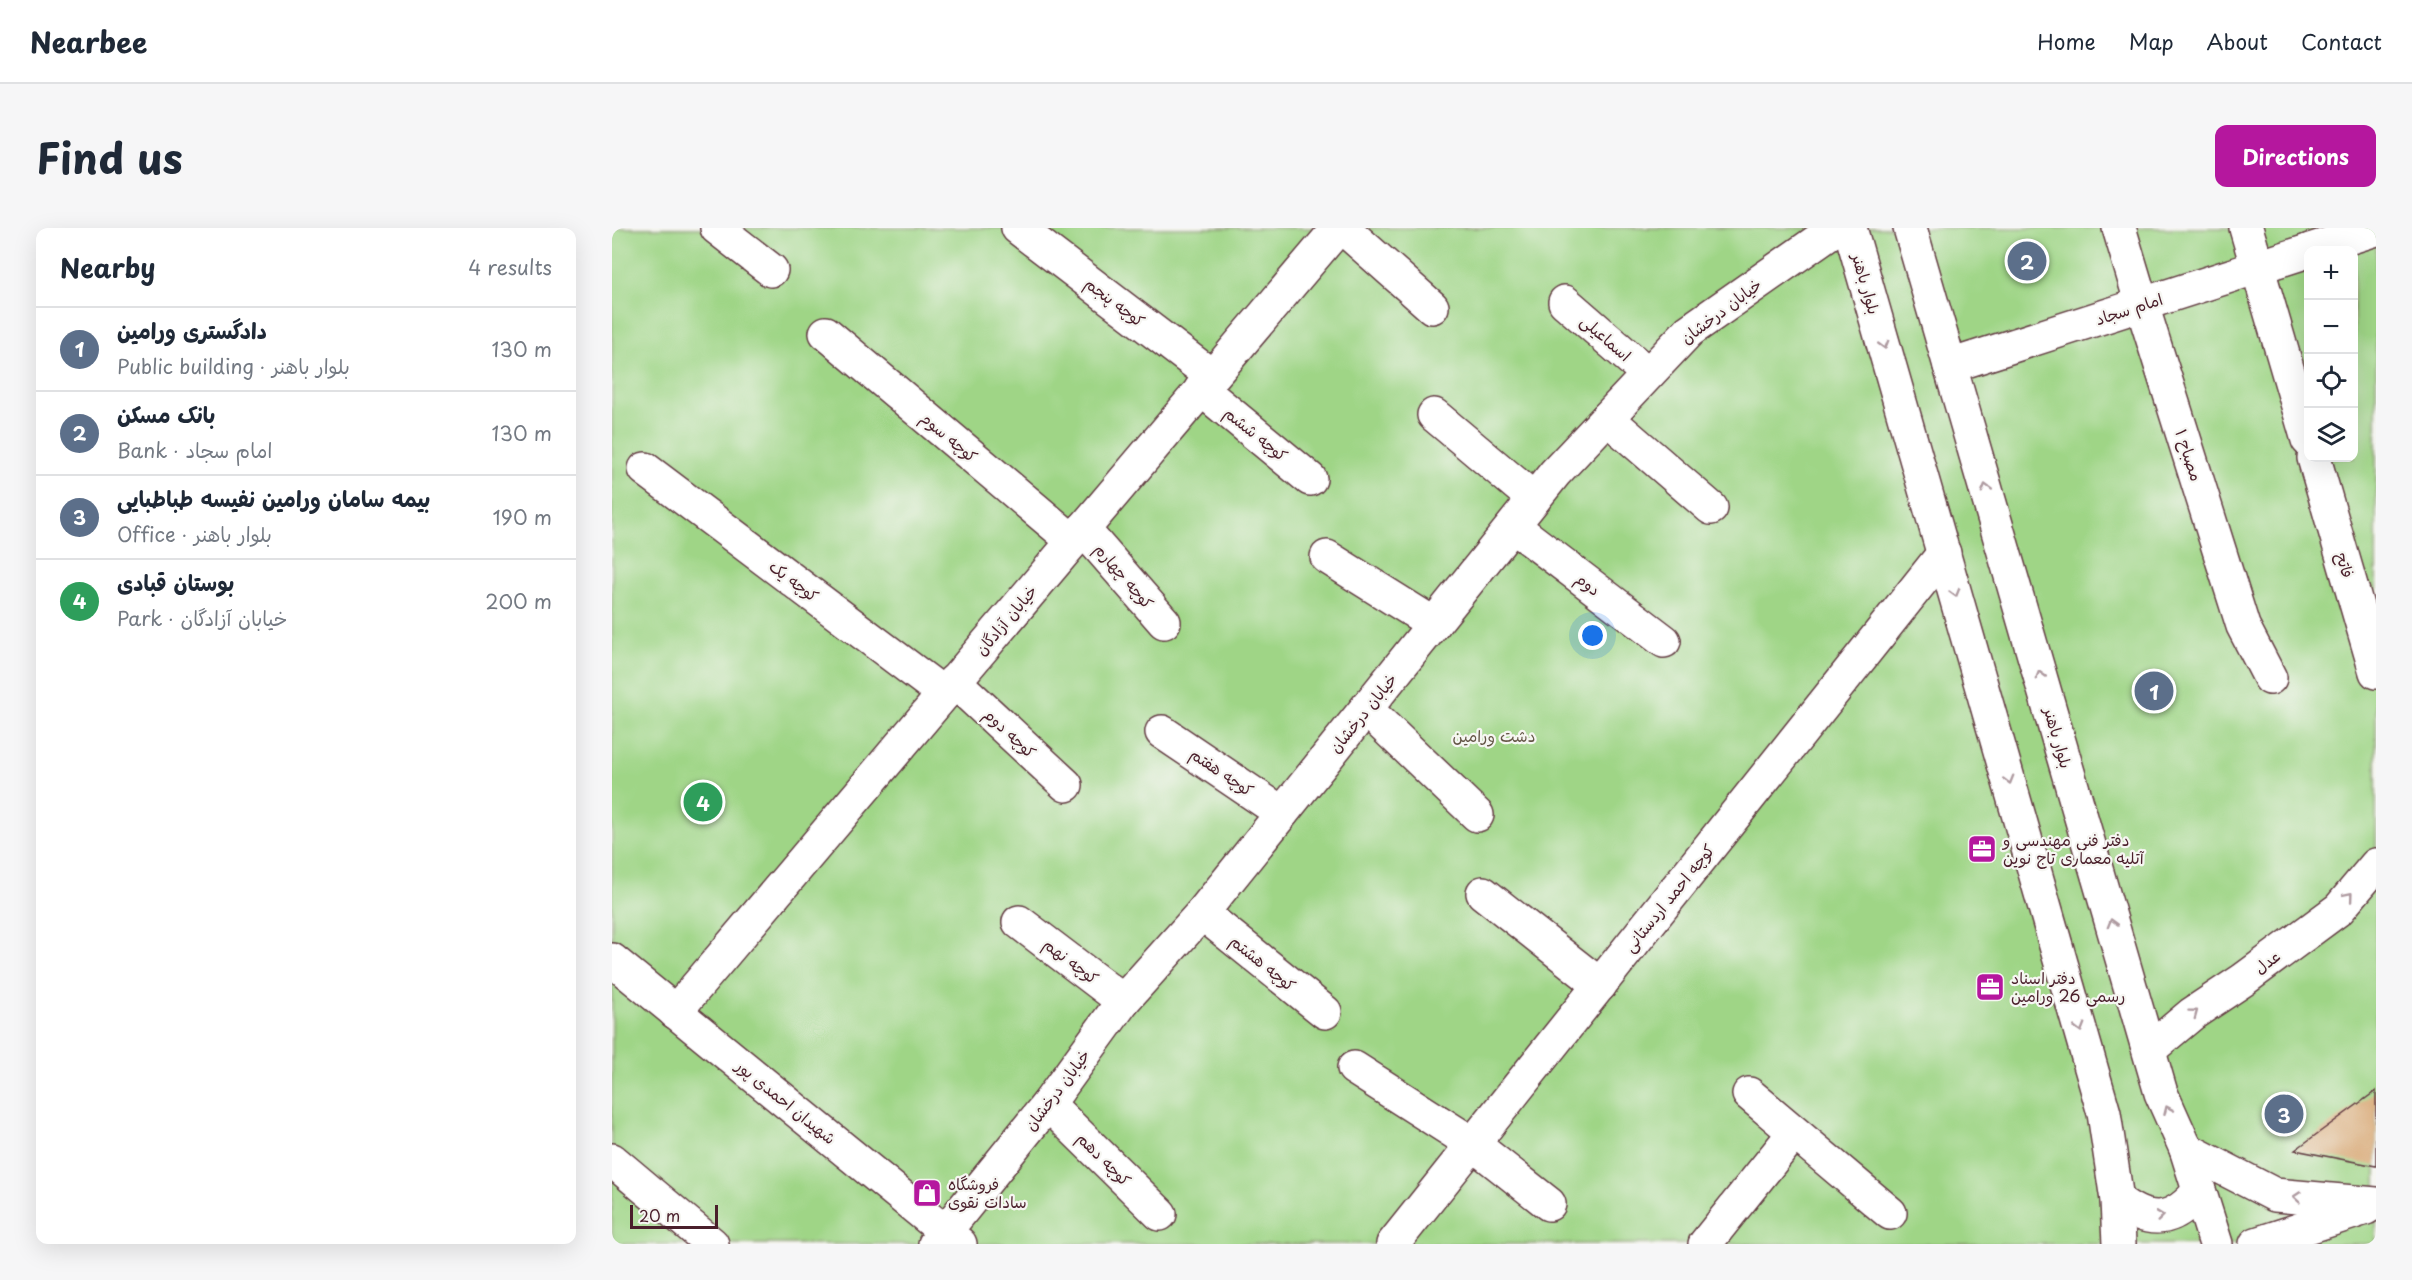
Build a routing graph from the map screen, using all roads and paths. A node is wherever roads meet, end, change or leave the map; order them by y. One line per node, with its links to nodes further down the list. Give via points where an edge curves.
1 (717, 228): 14 (street)
2 (1018, 228): 21 (street, کوچه پنجم)
3 (1338, 228): 21 (street, خیابان آزادگان)
4 (1343, 228): 17 (street)
5 (1836, 228): 20 (street, خیابان درخشان, via 1689,331)
6 (1850, 228): 32 (street, بلوار باهنر, one-way to 32)
7 (1910, 228): 19 (street, بلوار باهنر)
8 (2120, 228): 16 (street, مصباح ۱)
9 (2247, 228): 13 (street)
10 (2374, 238): 11 (street, امام سجاد)
11 (2334, 246)
12 (2304, 253): 13 (street, امام سجاد)
13 (2258, 268): 16 (street, امام سجاد); 24 (street)
14 (771, 270)
15 (1564, 302): 20 (street, اسماعیلی)
16 (2142, 305): 19 (street, امام سجاد); 38 (street, مصباح ۱, via 2243,626)
17 (1432, 307)
18 (826, 333): 31 (street, کوچه سوم)
19 (1950, 366): 54 (street, بلوار باهنر, one-way to 19)
20 (1648, 374): 23 (street, خیابان درخشان)
21 (1207, 383): 27 (street, کوچه ششم); 31 (street, خیابان آزادگان)
22 (1434, 415): 28 (street)
23 (1607, 418): 28 (street, خیابان درخشان); 29 (street)
24 (2304, 426)
25 (2315, 462): 37 (street, فاتح)
26 (645, 469): 39 (street, کوچه یک)
27 (1310, 479)
28 (1534, 499): 30 (street, خیابان درخشان)
29 (1711, 508)
30 (1513, 526): 35 (street, خیابان درخشان); 36 (street, دوم)
31 (1078, 535): 34 (street, کوچه چهارم); 39 (street, خیابان آزادگان)
32 (1944, 553): 50 (street, کوچه احمد اردستانی); 63 (street, بلوار باهنر, one-way to 63, via 2104,1113)
33 (1327, 556): 35 (street)
34 (1164, 622)
35 (1434, 624): 40 (street, خیابان درخشان)
36 (1664, 641)
37 (2376, 672)
38 (2270, 678)
39 (949, 688): 42 (street, کوچه دوم); 52 (street, خیابان آزادگان)
40 (1366, 709): 43 (street, خیابان درخشان); 44 (street)
41 (1162, 732): 43 (street, کوچه هفتم)
42 (1066, 785)
43 (1282, 813): 47 (street, خیابان درخشان)
44 (1477, 815)
45 (2376, 865): 54 (street, عدل, one-way to 45, via 2192,1014 2339,909)
46 (1483, 893): 50 (street)
47 (1202, 913): 51 (street, خیابان درخشان); 53 (street, کوچه هشتم)
48 (1019, 922): 51 (street, کوچه نهم)
49 (612, 960): 52 (street, شهیدان احمدی پور)
50 (1600, 985): 59 (street, کوچه احمد اردستانی)
51 (1123, 1001): 57 (street, خیابان درخشان)
52 (675, 1012): 68 (street, شهیدان احمدی پور)
53 (1324, 1012)
54 (2149, 1050): 60 (street, بلوار باهنر, one-way to 54, via 2161,1093)
55 (1354, 1068): 59 (street)
56 (1749, 1095): 58 (street)
57 (1048, 1104): 67 (street, کوچه دهم); 68 (street, خیابان درخشان)
58 (1794, 1133): 66 (street); 71 (street)
59 (1473, 1144): 64 (street); 70 (street, کوچه احمد اردستانی)
60 (2186, 1149): 62 (street, بلوار باهنر); 65 (street, one-way to 60, via 2275,1195)
61 (612, 1160): 69 (street)
62 (2199, 1191): 63 (street, one-way to 62, via 2132,1212 2151,1217 2170,1215 2187,1206); 73 (street, بلوار باهنر)
63 (2117, 1200): 72 (street, بلوار باهنر)
64 (1549, 1204)
65 (2376, 1205): 74 (street)
66 (1890, 1213)
67 (1160, 1214)
68 (947, 1240)
69 (712, 1244)
70 (1394, 1244)
71 (1705, 1244)
72 (2119, 1244)
73 (2216, 1244)
74 (2256, 1244)

